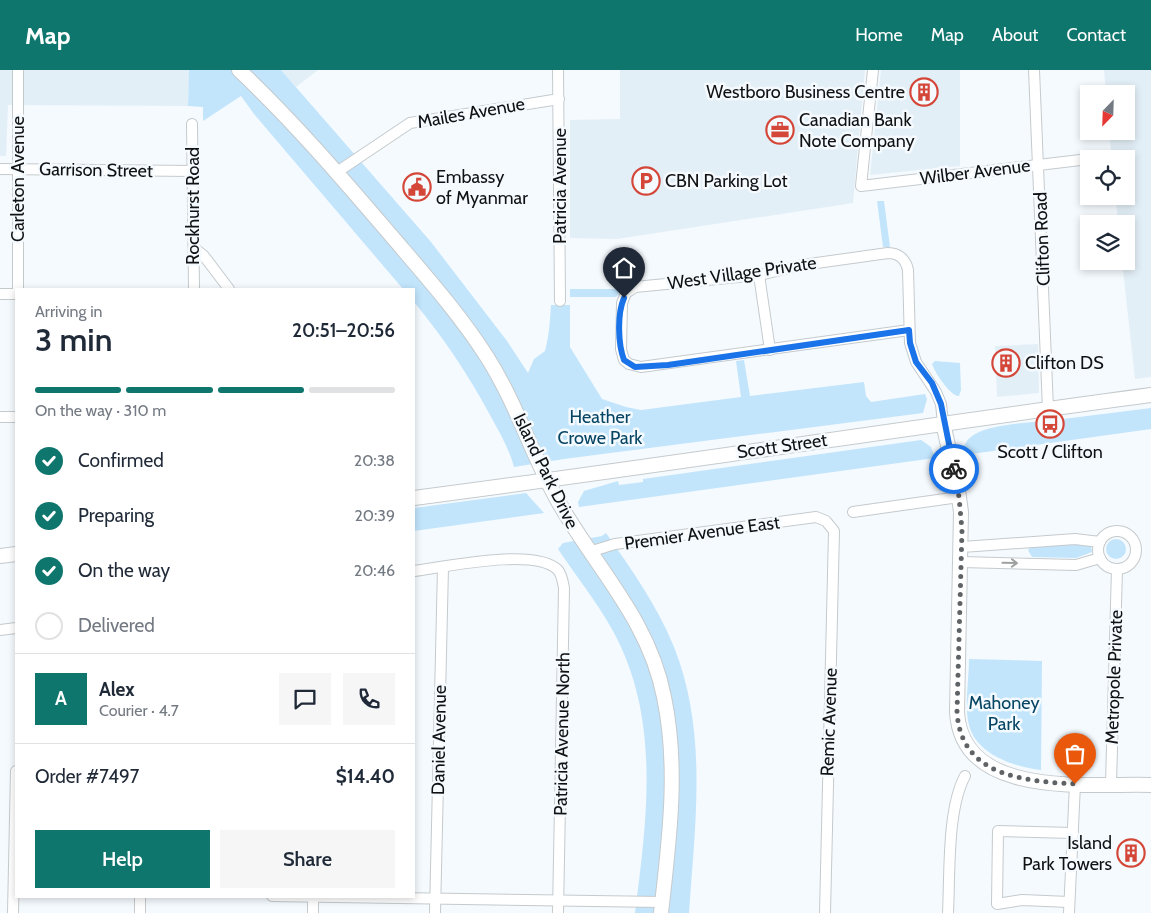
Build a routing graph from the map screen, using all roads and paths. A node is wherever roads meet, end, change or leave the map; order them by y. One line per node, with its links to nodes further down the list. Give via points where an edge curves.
1 (18, 70): 13 (street, Carleton Avenue)
2 (239, 70): 7 (main road, Island Park Drive)
3 (250, 70): 7 (main road, Island Park Drive)
4 (558, 70): 8 (street, Patricia Avenue)
5 (873, 70): 11 (street, Wilber Avenue, via 861,186)
6 (1034, 70): 11 (street, Clifton Road)
7 (264, 93): 15 (main road, Island Park Drive)
8 (559, 99): 15 (street, Mailes Avenue, via 410,122); 23 (street, Patricia Avenue)
9 (192, 124): 14 (street, Rockhurst Road)
10 (1080, 160): 11 (street, Wilber Avenue)
11 (1040, 165): 27 (street, Clifton Road)
12 (0, 169): 13 (street, Garrison Street)
13 (18, 169): 14 (street, Garrison Street); 18 (street, Carleton Avenue)
14 (193, 171): 16 (street, Rockhurst Road)
15 (337, 172): 31 (main road, Island Park Drive, via 442,294 487,357 513,403)
16 (194, 248): 19 (street, Rockhurst Road); 20 (street)
17 (759, 275): 24 (street, West Village Private, via 802,265 888,253 897,255 905,261 908,270); 25 (street); 25 (street, West Village Private, via 745,274 630,289 621,308 621,350 624,360 641,368)
18 (18, 288)
19 (194, 288)
20 (228, 288)
21 (0, 294): 22 (street)
22 (15, 294)
23 (560, 301)
24 (909, 330): 25 (street, West Village Private); 30 (street, West Village Private, via 916,362 932,383 941,404)
25 (770, 350)
26 (1151, 395): 27 (main road, Scott Street)
27 (1048, 409): 30 (main road, Scott Street)
28 (0, 417): 29 (street)
29 (15, 417)
30 (943, 423): 31 (main road, Scott Street); 32 (main road)
31 (547, 481): 33 (main road, Scott Street); 37 (main road, Island Park Drive)
32 (958, 491): 34 (street); 38 (main road)
33 (415, 498)
34 (853, 512)
35 (816, 517): 37 (street, Premier Avenue East); 66 (street, Remic Avenue, via 834,531)
36 (1100, 542): 38 (street, via 1075,539); 41 (street); 44 (street, via 1106,534 1115,531 1125,532 1132,539 1136,548 1134,558 1127,566)
37 (585, 546): 60 (main road, Island Park Drive, via 642,630 664,696 672,780)
38 (962, 547): 42 (main road)
39 (15, 554): 40 (main road)
40 (0, 556)
41 (1100, 558): 42 (street, one-way to 41, via 1076,565); 44 (street, via 1107,566)
42 (961, 562): 49 (main road, via 957,712 962,739 977,758 1004,774 1030,781)
43 (443, 567): 45 (street); 57 (street, Daniel Avenue); 58 (street, Patricia Avenue North, via 516,559 545,563 560,573 564,588)
44 (1117, 569): 50 (street, Metropole Private)
45 (415, 571)
46 (15, 628): 47 (street)
47 (0, 630)
48 (965, 776): 67 (street, via 958,794 951,849)
49 (1075, 784): 50 (main road); 52 (street)
50 (1111, 784): 51 (main road)
51 (1151, 785)
52 (1072, 832): 59 (street); 59 (street, via 998,830 997,904 1022,900)
53 (15, 892): 61 (street)
54 (140, 898): 62 (street)
55 (313, 898): 63 (street)
56 (395, 898): 57 (street)
57 (436, 899): 58 (street); 64 (street, Daniel Avenue)
58 (559, 901): 60 (street); 65 (street, Patricia Avenue North)
59 (1070, 902): 68 (street)
60 (661, 908)
61 (14, 913)
62 (140, 913)
63 (313, 913)
64 (436, 913)
65 (558, 913)
66 (825, 913)
67 (948, 913)
68 (1069, 913)

